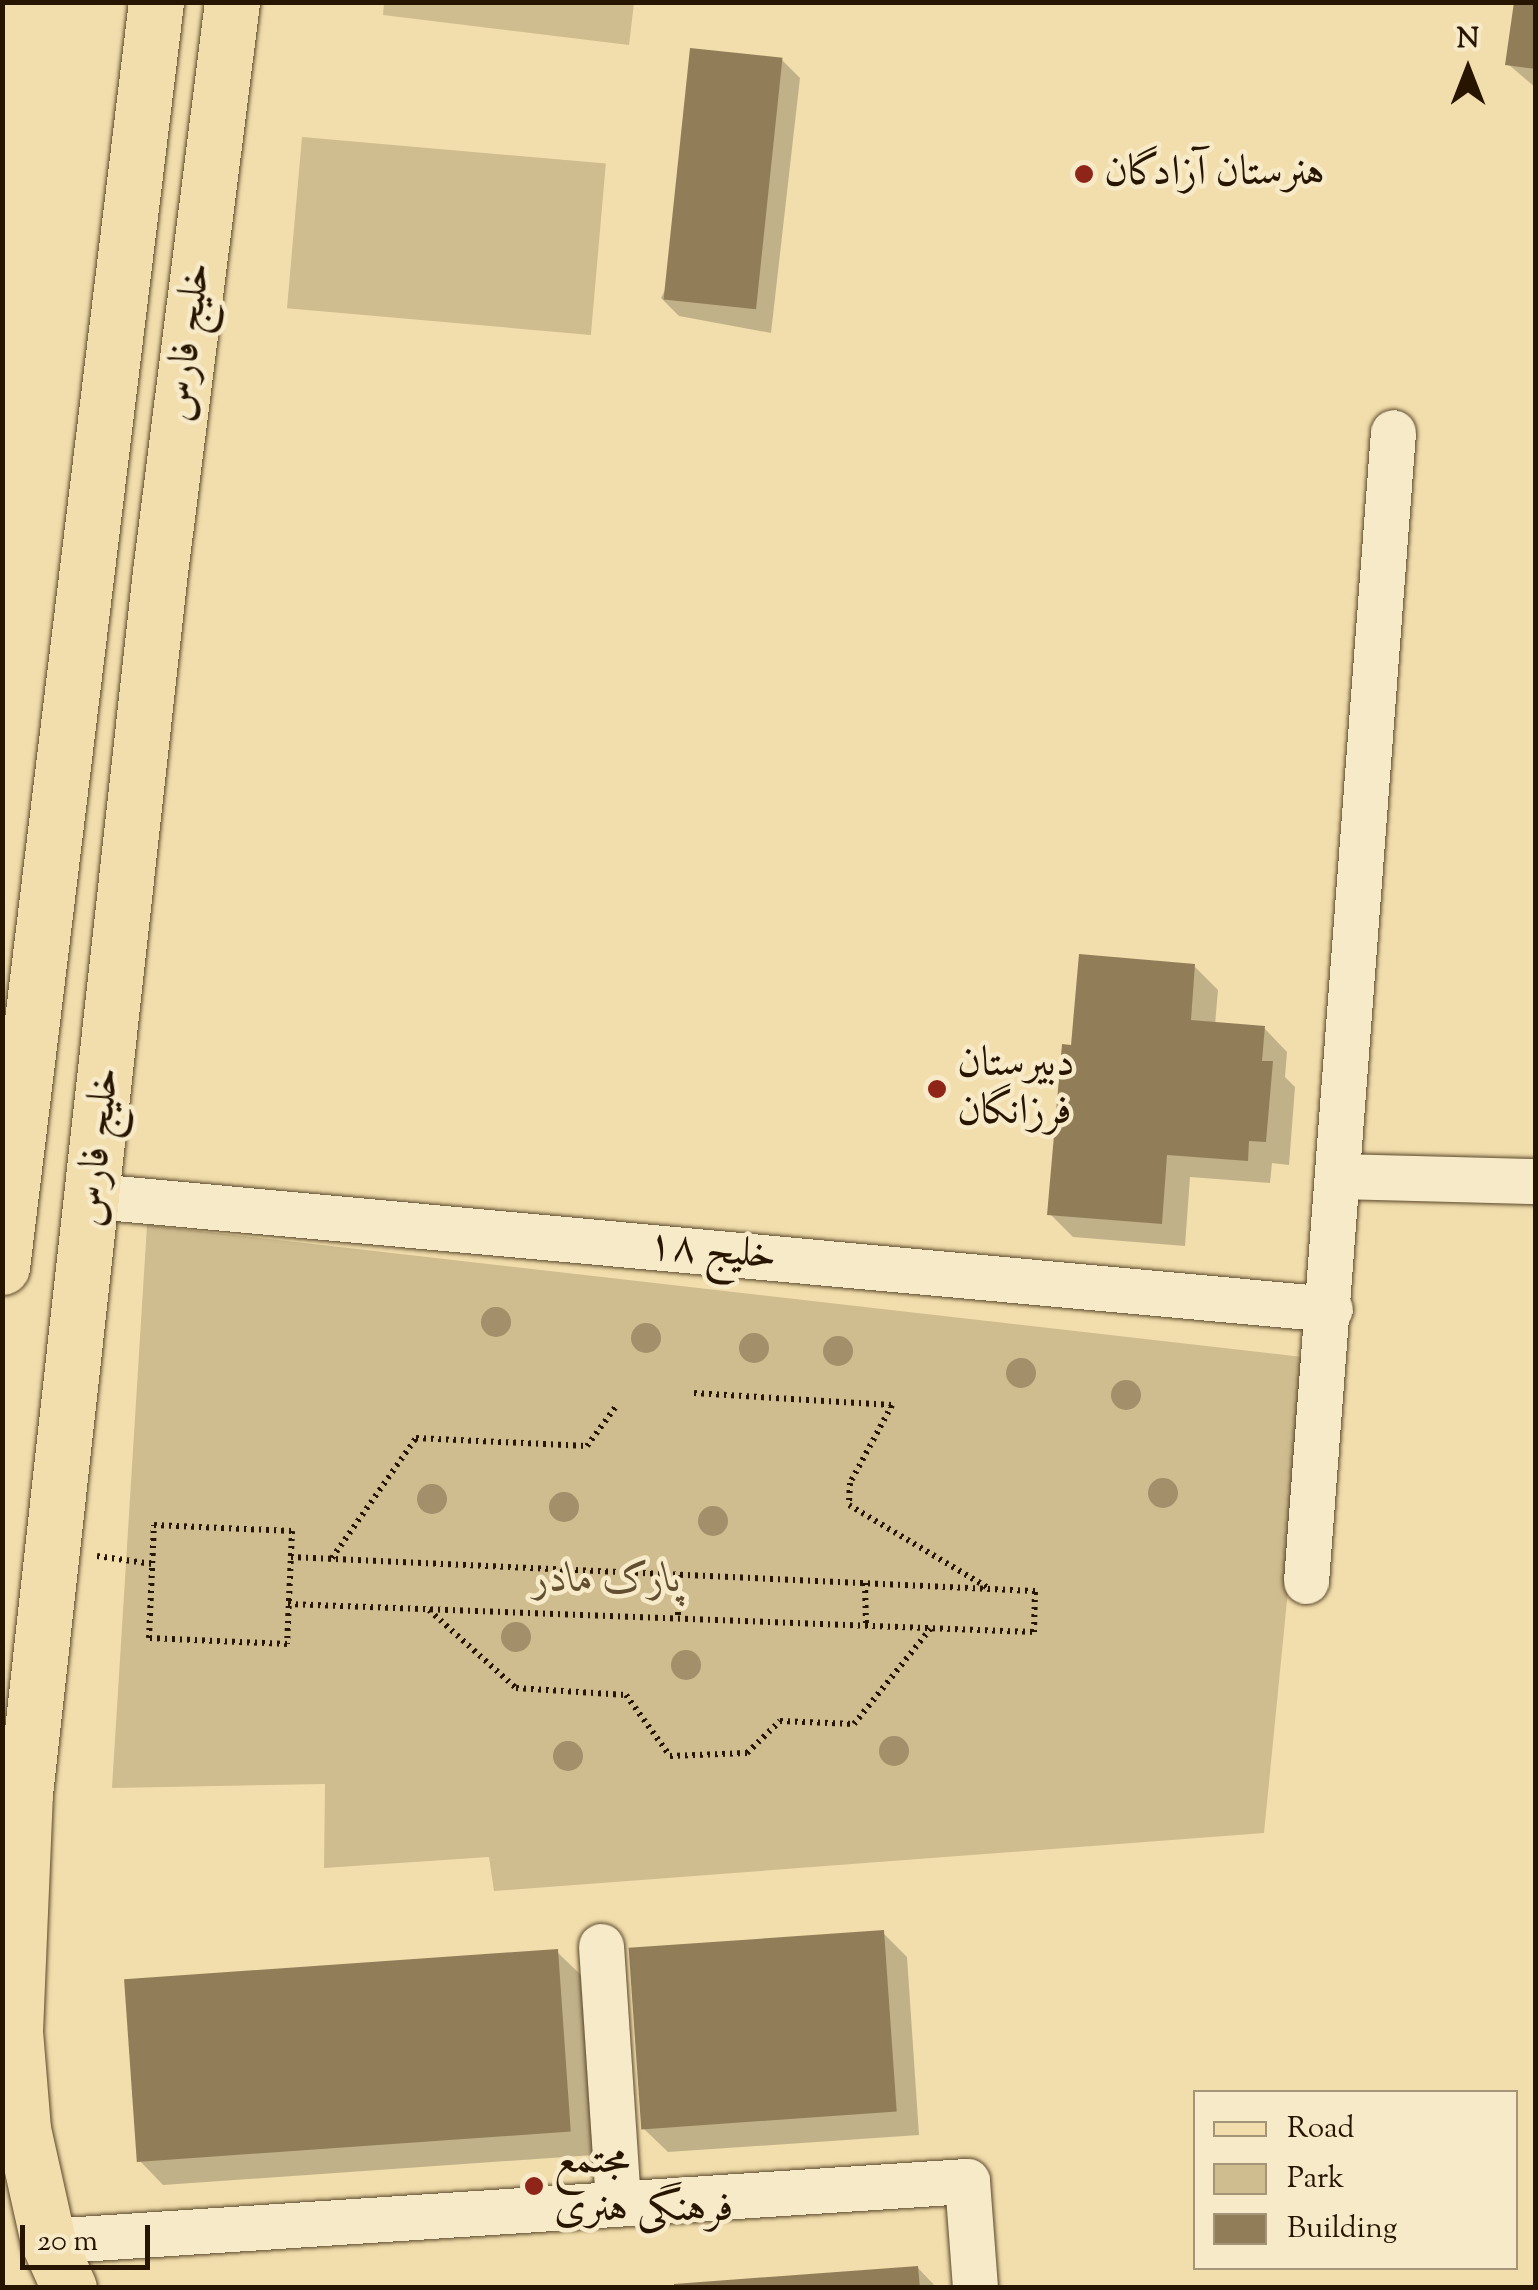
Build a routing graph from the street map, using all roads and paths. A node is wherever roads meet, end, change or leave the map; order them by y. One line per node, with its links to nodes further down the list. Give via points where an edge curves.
1 (156, 2): 7 (main road, خلیج فارس)
2 (232, 2): 6 (main road, خلیج فارس, via 160,572)
3 (1393, 432): 4 (street)
4 (1341, 1176): 5 (street); 8 (street)
5 (1536, 1181)
6 (94, 1196): 8 (street, خلیج ۱۸); 26 (main road, خلیج فارس, via 25,1794 17,1920 23,2129)
7 (2, 1267)
8 (1330, 1309): 16 (street)
9 (694, 1393): 18 (path, via 892,1405 850,1483 848,1505)
10 (617, 1405): 13 (path, via 587,1446 416,1438)
11 (291, 1556): 13 (path); 14 (path, via 292,1530 154,1525); 19 (path)
12 (105, 1557): 14 (path)
13 (332, 1559): 15 (path)
14 (152, 1564): 19 (path, via 149,1638 286,1644)
15 (678, 1575): 17 (path); 21 (path)
16 (1306, 1581)
17 (865, 1583): 18 (path); 22 (path)
18 (989, 1588): 23 (path, via 1035,1590 1034,1632)
19 (288, 1604): 20 (path)
20 (428, 1609): 21 (path); 23 (path, via 516,1688 626,1696 670,1756 747,1753 780,1721 854,1724)
21 (678, 1618): 22 (path)
22 (866, 1625): 23 (path)
23 (931, 1628)
24 (601, 1946): 25 (street)
25 (618, 2203): 26 (street); 27 (street, via 968,2180)
26 (58, 2264)
27 (975, 2288)

